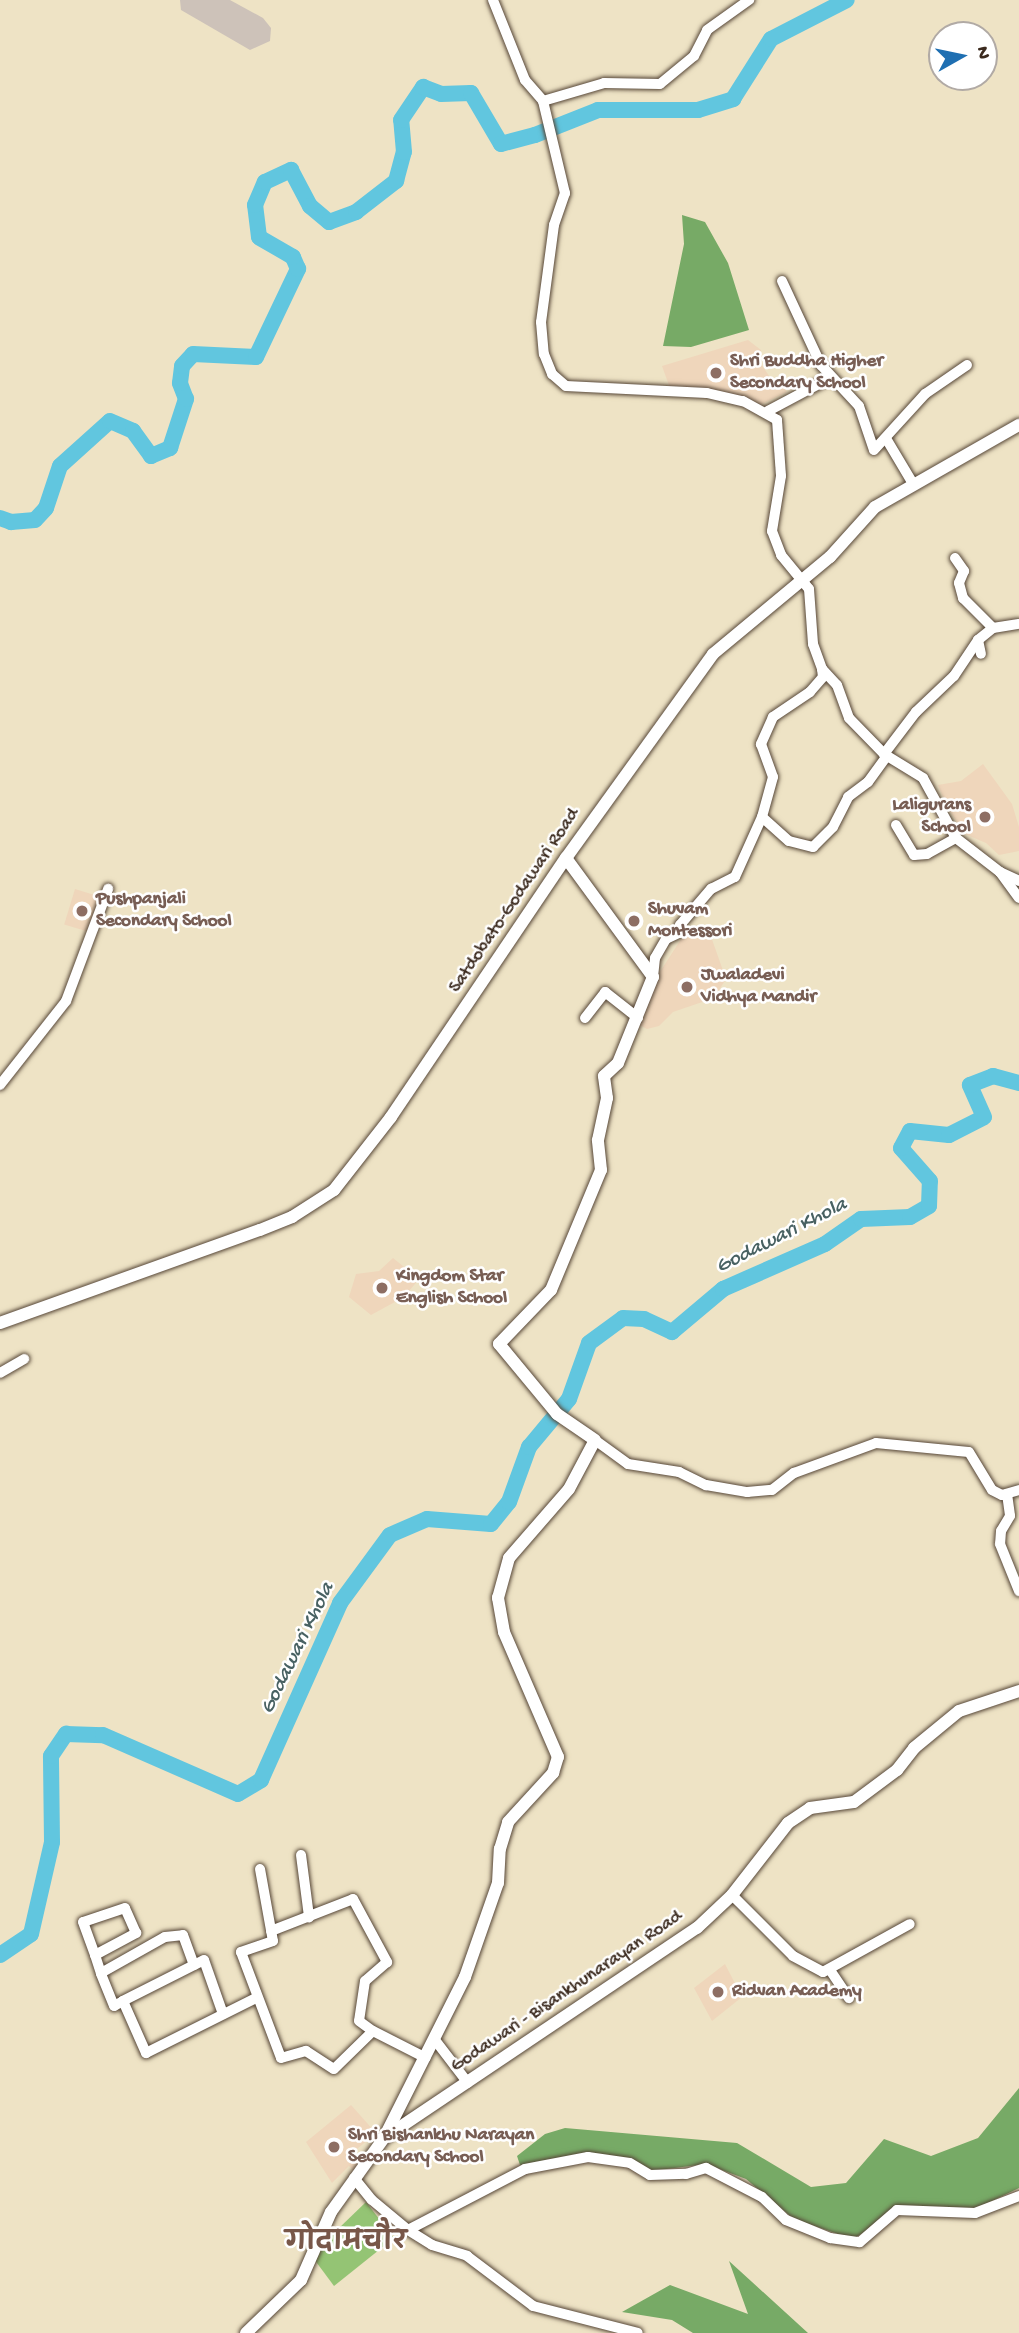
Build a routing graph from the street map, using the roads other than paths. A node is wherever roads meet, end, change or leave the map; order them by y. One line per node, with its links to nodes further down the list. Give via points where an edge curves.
1 (493, 0): 3 (street, via 525,80)
2 (749, 0): 3 (street, via 707,30 694,56 660,84 604,83)
3 (543, 101): 7 (street, via 565,193 554,225 541,322 544,354 552,374 566,386 707,393)
4 (782, 281): 6 (street)
5 (967, 365): 9 (street, via 925,394)
6 (830, 378): 7 (street); 9 (street, via 859,406 874,450)
7 (768, 411): 12 (street, via 777,420 781,476 772,531 781,555)
8 (1019, 425): 10 (street, Satdobato-Godawari Road)
9 (887, 440): 10 (street)
10 (912, 482): 12 (street, Satdobato-Godawari Road, via 875,507)
11 (956, 558): 14 (street, via 964,571 959,583 963,598)
12 (803, 580): 17 (street, via 809,589 813,644); 22 (street, Satdobato-Godawari Road, via 713,654)
13 (1019, 624): 14 (street)
14 (993, 628): 15 (street)
15 (978, 640): 16 (street); 18 (street, via 954,676 916,712)
16 (981, 654)
17 (822, 669): 18 (street, via 837,685 849,718); 19 (street, via 824,677 810,692 773,717 761,744 773,777)
18 (886, 755): 19 (street, via 868,782 848,797 833,827 813,847 789,841); 21 (street, via 923,778)
19 (762, 817): 27 (street, via 736,877 711,889 680,925 679,933 666,939 655,958)
20 (896, 825): 21 (street, via 914,855 928,854)
21 (956, 838): 23 (street)
22 (566, 858): 27 (street); 31 (street, Satdobato-Godawari Road, via 391,1117 334,1190 292,1217 260,1230)
23 (1000, 872): 24 (street); 26 (street)
24 (1019, 881)
25 (108, 889): 30 (street, via 66,1001)
26 (1019, 898)
27 (653, 977): 29 (street)
28 (584, 1018): 29 (street, via 605,992)
29 (638, 1018): 34 (street, via 618,1063 604,1076 607,1098 598,1140 601,1170 551,1290 499,1344 557,1414)
30 (0, 1085)
31 (0, 1323)
32 (24, 1359): 33 (street)
33 (0, 1373)
34 (590, 1438): 36 (street, via 640,1468 679,1472 716,1488 758,1493 864,1444 969,1452 992,1490); 54 (street, via 569,1489 509,1558 503,1573 498,1598 504,1632 558,1757 553,1773 509,1822 494,1894 465,1977)
35 (1019, 1490): 36 (street)
36 (1007, 1494): 37 (street, via 1010,1516 1000,1544)
37 (1019, 1591)
38 (1019, 1691): 41 (street, Godawari - Bisankhunarayan Road, via 959,1711 914,1748 897,1770 854,1802 810,1808 788,1824)
39 (302, 1855): 42 (street)
40 (261, 1869): 44 (street)
41 (732, 1895): 47 (street, via 793,1956 823,1972); 56 (street, Godawari - Bisankhunarayan Road, via 655,1958)
42 (309, 1917): 44 (street); 53 (street, via 353,1899 387,1962 365,1981 359,2021)
43 (910, 1924): 47 (street)
44 (271, 1931): 49 (street, via 273,1941 241,1952)
45 (95, 1955): 45 (street, via 135,1933 125,1908 83,1922); 48 (street)
46 (194, 1965): 48 (street, via 183,1936 165,1937); 51 (street); 52 (street, via 204,1960)
47 (831, 1970): 50 (street)
48 (101, 1973): 51 (street, via 114,2006)
49 (256, 1998): 52 (street); 53 (street, via 281,2058 306,2051 334,2069)
50 (849, 1998)
51 (123, 2001): 52 (street, via 146,2053)
52 (223, 2014)
53 (373, 2031): 55 (street)
54 (435, 2040): 55 (street); 56 (street)
55 (426, 2058): 57 (street)
56 (468, 2082): 57 (street, Godawari - Bisankhunarayan Road)
57 (384, 2138): 58 (street, Godawari - Bisankhunarayan Road)
58 (354, 2178): 60 (street); 61 (street, Godawari - Bisankhunarayan Road, via 331,2213 300,2280)
59 (1019, 2196): 60 (street, via 975,2213 897,2210 860,2242 830,2238 786,2220 762,2197 706,2168 686,2175 650,2175 630,2163 588,2157 525,2169)
60 (408, 2230): 62 (street, via 432,2245 467,2256 546,2313)
61 (246, 2333)
62 (638, 2333)

